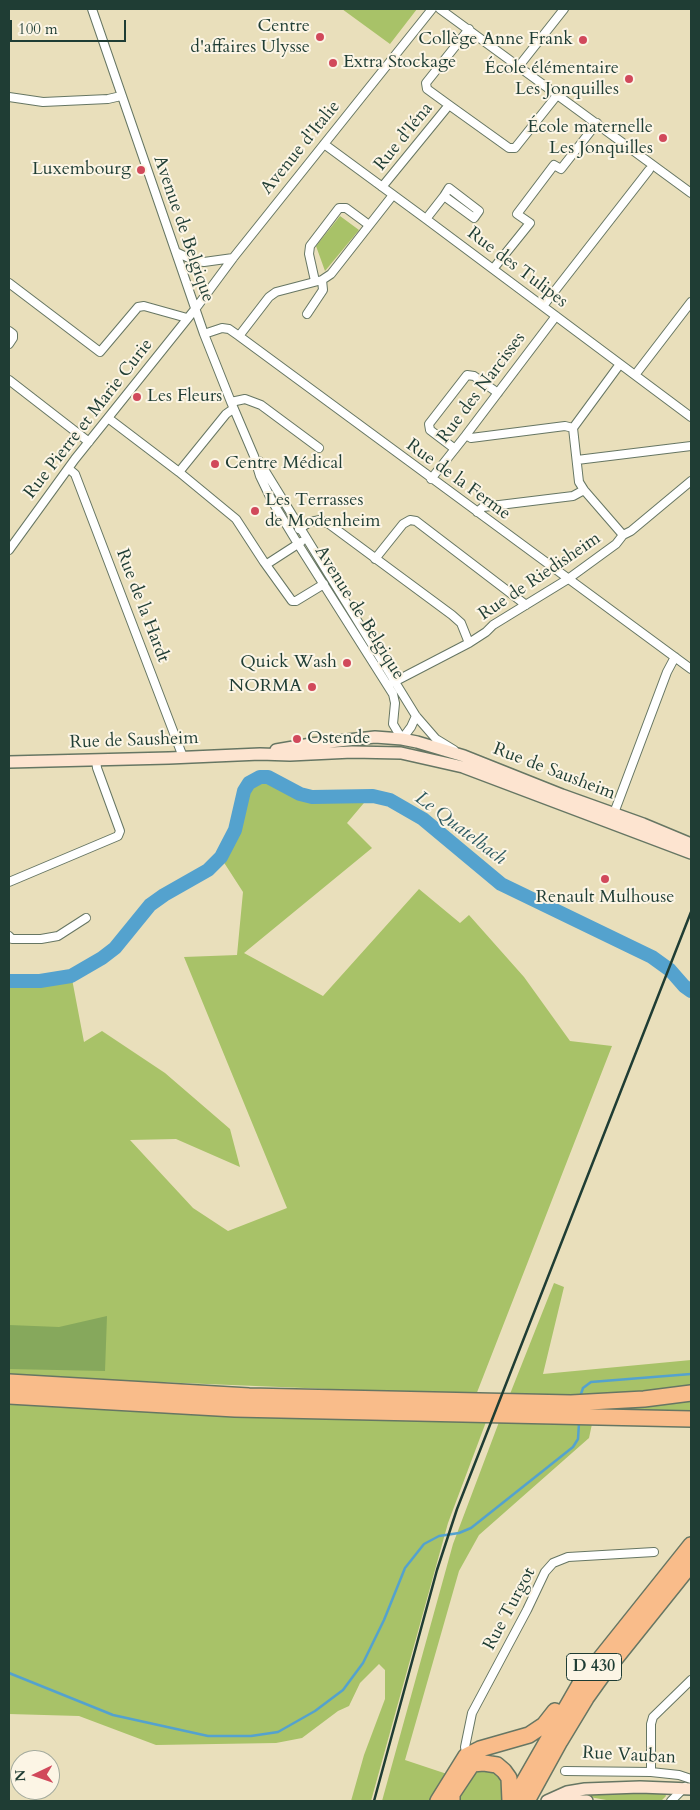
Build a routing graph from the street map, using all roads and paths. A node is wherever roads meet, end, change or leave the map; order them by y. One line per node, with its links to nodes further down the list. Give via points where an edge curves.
1 (92, 9): 8 (street, Avenue de Belgique)
2 (432, 9): 12 (street, Avenue d'Italie)
3 (440, 9): 5 (street)
4 (564, 9): 6 (street)
5 (469, 29): 6 (street); 10 (street, via 426,83 428,89)
6 (519, 66): 7 (street)
7 (558, 94): 10 (street, via 515,148 509,148); 11 (street)
8 (121, 96): 9 (street, via 43,102); 20 (street, Avenue de Belgique)
9 (9, 97)
10 (448, 105): 14 (street, Rue d'Iéna)
11 (597, 123): 15 (street); 22 (street, via 561,169 554,165 517,214 530,223)
12 (324, 144): 14 (street, Rue des Tulipes); 21 (street, Avenue d'Italie)
13 (649, 170): 26 (street)
14 (382, 187): 16 (street, Rue des Tulipes)
15 (691, 193)
16 (393, 195): 18 (street, Rue des Tulipes); 19 (street)
17 (444, 196): 17 (street, via 474,218 479,211 449,188); 18 (street)
18 (426, 219): 22 (street, Rue des Tulipes)
19 (369, 225): 23 (street, via 331,274); 23 (street, via 346,208 339,208 310,246 309,254)
20 (176, 252): 21 (street, via 204,262); 27 (street, Avenue de Belgique)
21 (233, 258): 27 (street, Avenue d'Italie)
22 (494, 269): 26 (street, Rue des Tulipes)
23 (318, 280): 28 (street, via 323,290); 33 (street, via 276,292)
24 (9, 284): 30 (street, via 100,352 138,307)
25 (691, 302): 36 (street)
26 (543, 306): 29 (street, Rue des Tulipes)
27 (196, 308): 30 (street, Rue Pierre et Marie Curie); 32 (street, Avenue de Belgique)
28 (308, 314)
29 (556, 316): 35 (street, Rue des Tulipes); 38 (street, Rue des Narcisses)
30 (187, 318): 41 (street, Rue Pierre et Marie Curie)
31 (11, 333): 34 (street, via 13,338)
32 (204, 334): 33 (street, Rue de la Ferme, via 222,328); 39 (street, Avenue de Belgique)
33 (239, 336): 52 (street, Rue de la Ferme)
34 (9, 344)
35 (620, 364): 36 (street, Rue des Tulipes); 42 (street)
36 (635, 375): 40 (street, Rue des Tulipes)
37 (9, 380): 44 (street)
38 (498, 393): 43 (street, Rue des Narcisses); 47 (street, via 474,376 467,375 429,424 430,430)
39 (232, 406): 46 (street, via 245,399 261,404); 48 (street, Avenue de Belgique); 51 (street)
40 (691, 417)
41 (108, 418): 44 (street, Rue Pierre et Marie Curie); 51 (street)
42 (573, 428): 43 (street, via 564,426 472,438); 49 (street)
43 (466, 436): 47 (street, Rue des Narcisses)
44 (89, 442): 50 (street, Rue Pierre et Marie Curie)
45 (691, 446): 49 (street)
46 (319, 448)
47 (455, 449): 52 (street, Rue des Narcisses)
48 (254, 456): 56 (street, Avenue de Belgique); 60 (street, Avenue de Belgique, via 272,502)
49 (577, 460): 54 (street, via 579,482)
50 (68, 469): 59 (street, Rue Pierre et Marie Curie); 75 (street, Rue de la Hardt, via 75,474)
51 (179, 472): 62 (street, via 236,519)
52 (431, 479): 55 (street, Rue de la Ferme)
53 (691, 481): 57 (street, Rue de Riedisheim)
54 (584, 490): 55 (street, via 574,496 483,507); 57 (street)
55 (476, 512): 63 (street, Rue de la Ferme)
56 (299, 529): 58 (street, Avenue de Belgique); 61 (street, via 320,520)
57 (623, 535): 63 (street, Rue de Riedisheim, via 616,544)
58 (305, 539): 60 (street); 69 (street, Avenue de Belgique)
59 (10, 544)
60 (298, 544): 62 (street); 64 (street, Avenue de Belgique)
61 (375, 559): 65 (street, via 403,524 416,521); 66 (street, via 452,614)
62 (267, 564): 64 (street, via 292,601)
63 (568, 580): 65 (street, Rue de Riedisheim); 67 (street, Rue de la Ferme)
64 (324, 584): 69 (street, Avenue de Belgique)
65 (526, 605): 66 (street, Rue de Riedisheim)
66 (469, 643): 69 (street, Rue de Riedisheim)
67 (675, 657): 68 (street, Rue de la Ferme); 78 (street)
68 (691, 669)
69 (391, 683): 70 (street, Avenue de Belgique); 71 (street, Avenue de Belgique, via 395,703 393,724)
70 (416, 716): 71 (street); 74 (street, Avenue de Belgique, via 436,738)
71 (402, 739): 72 (street); 73 (main road, Rue de Sausheim, via 344,740); 74 (main road, Rue de Sausheim)
72 (400, 753): 73 (main road, Rue de Sausheim); 78 (main road, Rue de Sausheim, via 462,767)
73 (260, 754): 75 (main road, Rue de Sausheim)
74 (464, 756): 78 (main road, Rue de Sausheim)
75 (183, 757): 76 (main road, Rue de Sausheim)
76 (96, 760): 77 (main road, Rue de Sausheim); 80 (street, via 120,831 118,836)
77 (9, 762)
78 (612, 818): 79 (main road, Rue de Sausheim)
79 (690, 847)
80 (9, 882)
81 (86, 918): 82 (street, via 58,936 12,939)
82 (9, 936)
83 (9, 1382): 86 (highway, via 154,1392)
84 (691, 1393): 87 (highway)
85 (9, 1396): 86 (highway, via 218,1409)
86 (571, 1410): 87 (highway)
87 (590, 1410): 88 (highway)
88 (691, 1419)
89 (691, 1545): 93 (highway, D 430)
90 (654, 1552): 94 (street, Rue Turgot, via 568,1557 552,1564 472,1713 465,1747)
91 (691, 1564): 101 (highway, D 430, via 586,1698)
92 (691, 1680): 96 (street, via 653,1717)
93 (580, 1684): 94 (highway, via 544,1725 529,1735 480,1749); 100 (highway, D 430)
94 (469, 1760): 98 (highway); 99 (highway); 100 (highway, via 496,1765 504,1771 509,1778)
95 (565, 1771): 96 (street, Rue Vauban)
96 (651, 1772): 97 (street, Rue Vauban, via 680,1775)
97 (689, 1784): 102 (main road, Rue Vauban, via 585,1789 567,1792); 105 (street)
98 (450, 1799)
99 (438, 1801)
100 (512, 1801)
101 (527, 1801)
102 (547, 1801)
103 (562, 1801): 104 (main road)
104 (587, 1801)
105 (670, 1801)

